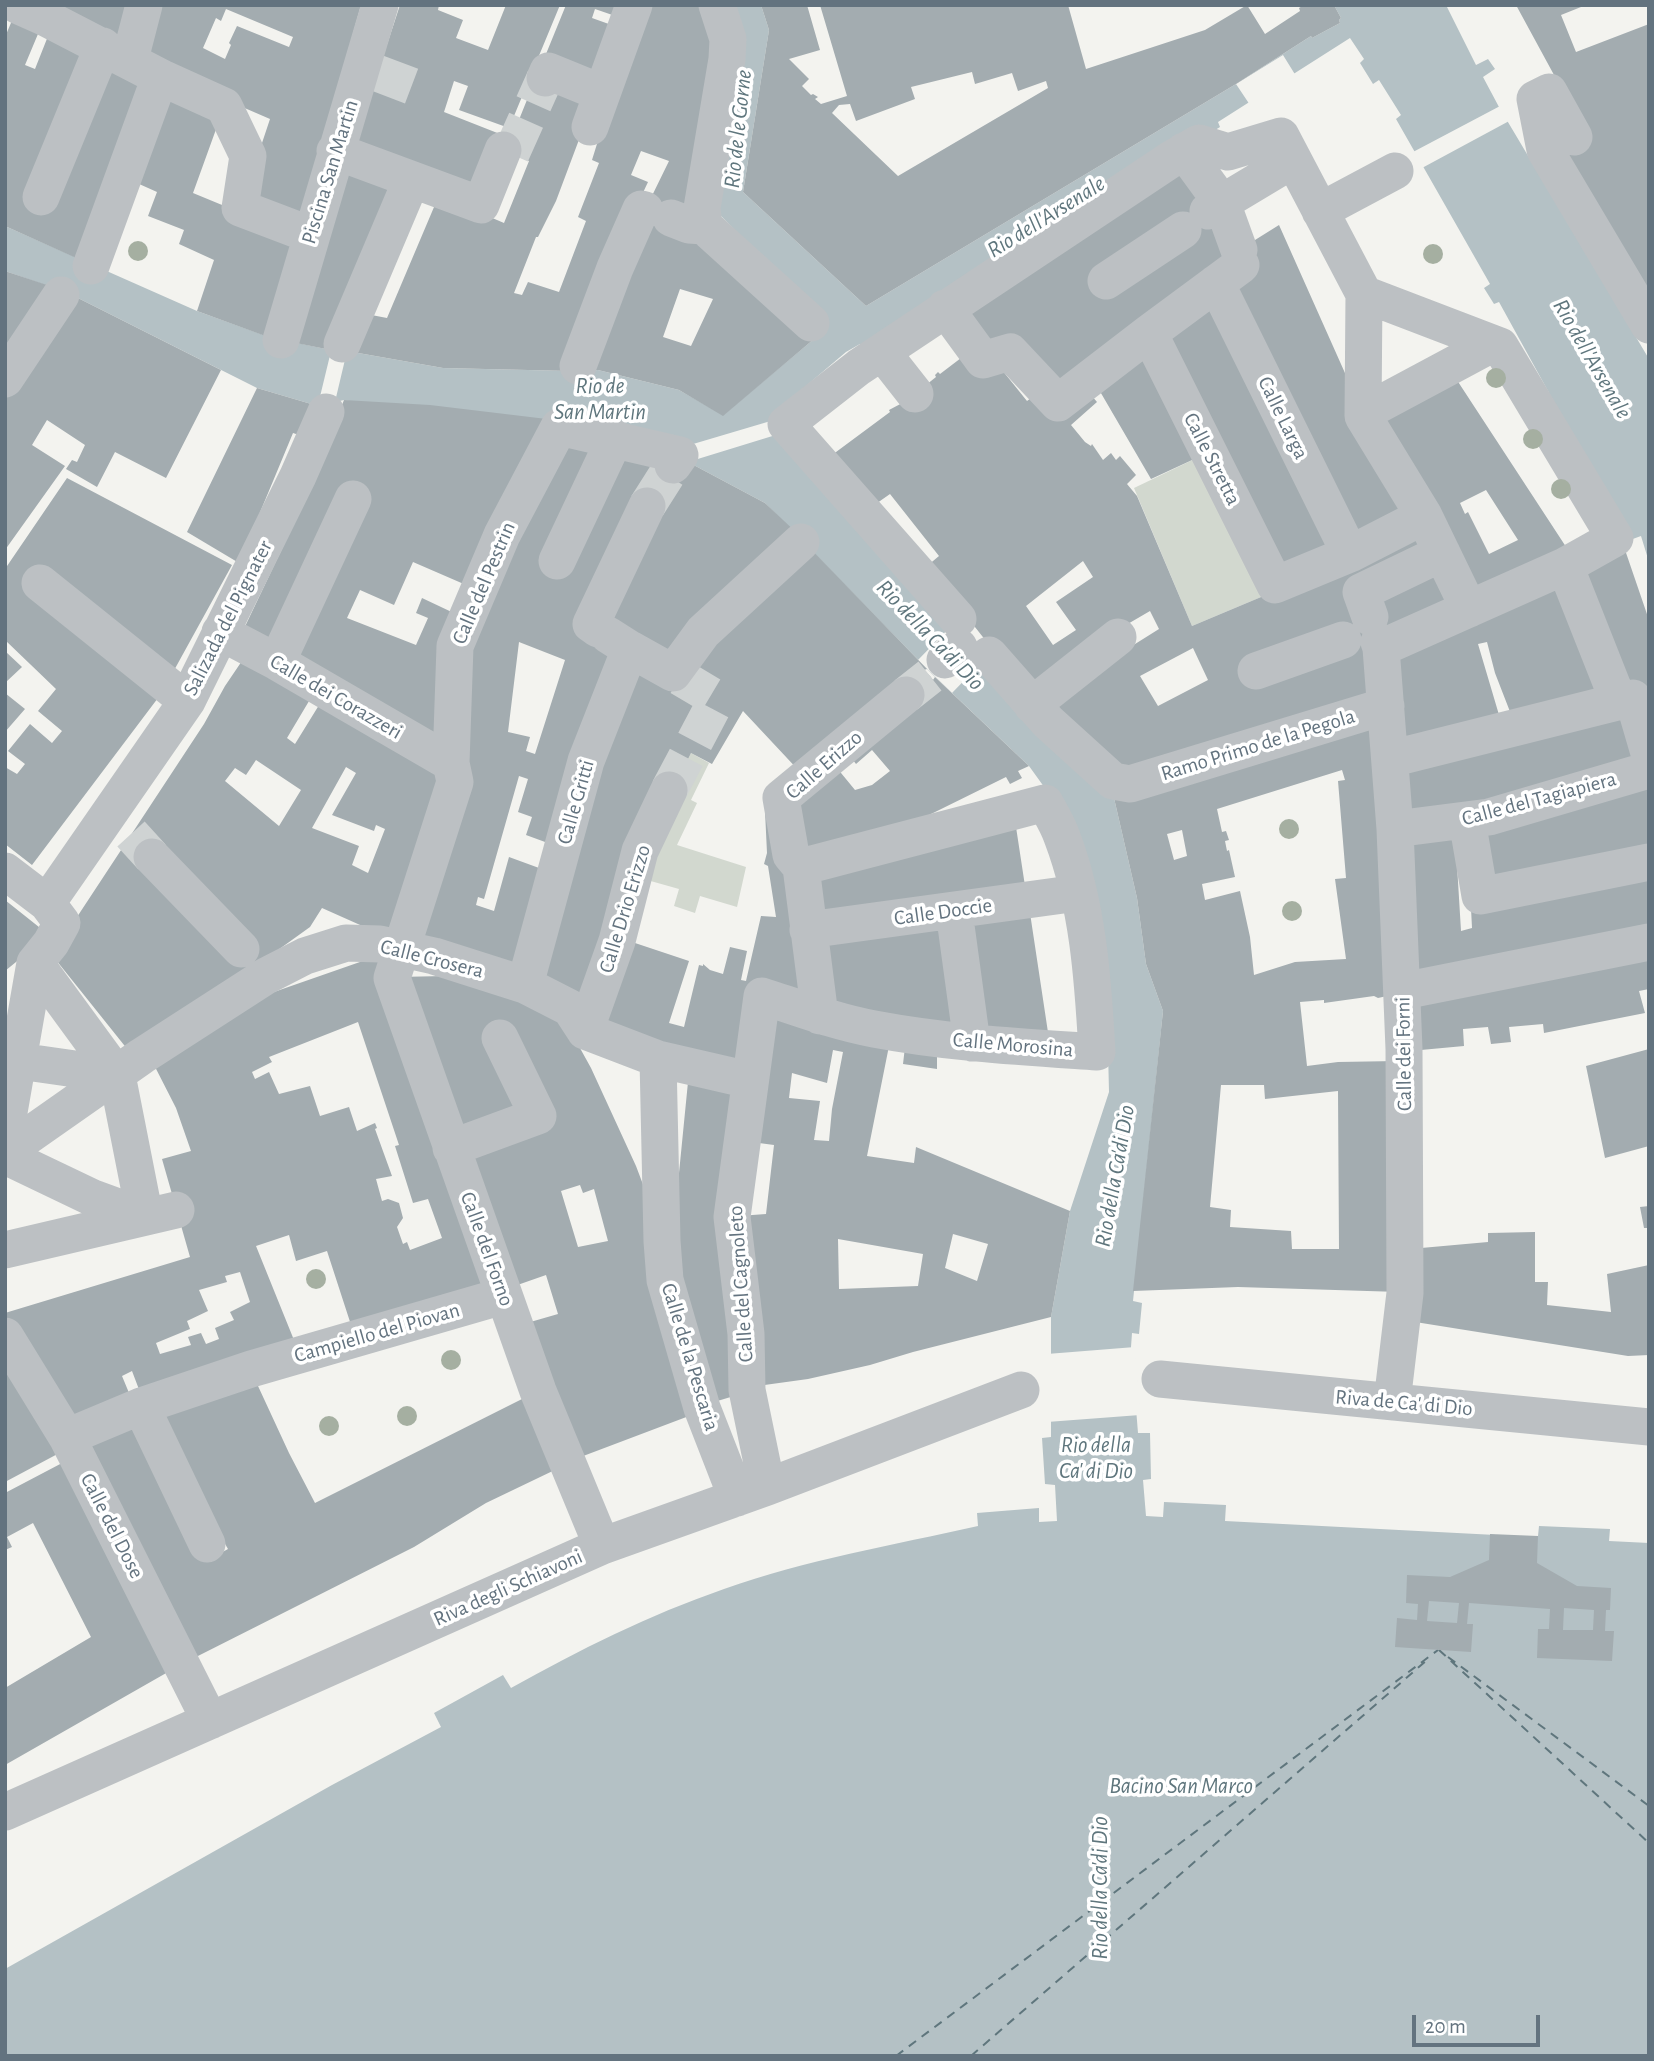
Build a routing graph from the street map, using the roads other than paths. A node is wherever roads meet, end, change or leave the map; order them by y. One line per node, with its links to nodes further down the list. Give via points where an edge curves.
1 (144, 5): 6 (street)
2 (380, 5): 12 (street, Piscina San Martin, via 369,70)
3 (634, 5): 8 (street)
4 (717, 5): 20 (street, via 728,39 727,59 702,208)
5 (36, 9): 6 (street)
6 (131, 61): 17 (street); 21 (street, via 224,106 248,156 240,208); 22 (street)
7 (545, 78): 8 (street, via 548,71)
8 (594, 90): 9 (street)
9 (590, 127)
10 (1286, 136): 14 (street, via 1228,152 1199,143); 18 (street); 19 (street)
11 (1562, 136): 29 (street, via 1545,150)
12 (335, 151): 16 (street); 21 (street, Piscina San Martin)
13 (505, 153): 16 (street, via 481,205)
14 (1179, 154): 19 (street, Calle Larga); 27 (street)
15 (1395, 171): 18 (street)
16 (411, 181): 32 (street)
17 (41, 197)
18 (1320, 211): 25 (street)
19 (1205, 215): 23 (street, Calle Larga); 24 (street)
20 (673, 218): 28 (street); 35 (street, via 641,209)
21 (311, 235): 31 (street, Piscina San Martin)
22 (92, 265)
23 (1232, 266): 30 (street); 47 (street, Calle Larga)
24 (1106, 281)
25 (1363, 294): 33 (street); 39 (street)
26 (61, 295): 36 (street)
27 (950, 305): 30 (street, via 983,360 1010,352 1058,403); 34 (street)
28 (811, 323)
29 (1649, 325)
30 (1149, 332): 47 (street, Calle Stretta, via 1275,585)
31 (281, 340)
32 (341, 344)
33 (1496, 345): 39 (street); 49 (street, via 1615,538)
34 (882, 352): 37 (street); 57 (street, via 786,424 821,463)
35 (579, 366)
36 (5, 379)
37 (915, 394)
38 (326, 411): 52 (street, Salizada del Pignater, via 293,488)
39 (1365, 412): 44 (street, via 1363,416)
40 (615, 438): 41 (street, Calle del Pestrin); 48 (street); 65 (street, Calle del Pestrin, via 559,427 502,535 455,646)
41 (676, 460)
42 (353, 499): 58 (street)
43 (647, 506): 55 (street, Calle Gritti, via 591,624)
44 (1424, 516): 46 (street); 47 (street)
45 (801, 542): 55 (street, via 703,632 677,675)
46 (1442, 553): 51 (street); 53 (street, Calle dei Forni, via 1361,592)
47 (1350, 554)
48 (557, 561)
49 (1570, 564): 51 (street); 60 (street)
50 (40, 583): 61 (street)
51 (1469, 609): 53 (street)
52 (220, 632): 58 (street, Calle dei Corazzeri); 61 (street, Salizada del Pignater)
53 (1377, 636): 63 (street, Calle dei Forni)
54 (1118, 637): 62 (street)
55 (612, 638): 83 (street, Calle Gritti, via 586,761)
56 (1343, 640): 59 (street)
57 (952, 656): 62 (street); 72 (street, Calle Erizzo, via 781,798 792,855)
58 (277, 662): 65 (street, Calle dei Corazzeri)
59 (1256, 671)
60 (1618, 700): 64 (street); 66 (street, via 1633,698)
61 (187, 701): 70 (street, Salizada del Pignater)
62 (1032, 705): 63 (street, Ramo Primo de la Pegola, via 1112,781 1130,784)
63 (1386, 706): 64 (street, Calle dei Forni)
64 (1390, 758): 69 (street, Calle dei Forni)
65 (451, 763): 79 (street, Calle del Pestrin, via 455,782)
66 (1646, 765): 68 (street, Calle del Tagiapiera, via 1489,817)
67 (670, 790): 87 (street, Calle Drio Erizzo, via 640,851 617,941)
68 (1467, 820): 69 (street, Calle del Tagiapiera); 71 (street, via 1480,896)
69 (1395, 830): 84 (street, Calle dei Forni)
70 (131, 835): 75 (street, Salizada del Pignater); 81 (street)
71 (1649, 862)
72 (801, 867): 74 (street, Calle Morosina, via 1045,803 1062,836); 77 (street, Calle Erizzo)
73 (5, 871): 75 (street)
74 (1078, 892): 76 (street, Calle Doccie); 89 (street, Calle Morosina, via 1093,979 1097,1052)
75 (47, 903): 80 (street, via 62,923)
76 (954, 911): 77 (street, Calle Doccie); 89 (street)
77 (808, 930): 86 (street, Calle Erizzo)
78 (1649, 942): 84 (street)
79 (400, 949): 81 (street, Calle Crosera, via 346,943 305,956); 83 (street, Calle Crosera); 95 (street, Calle del Forno, via 392,978)
80 (43, 953): 82 (street); 91 (street); 92 (street)
81 (254, 964): 92 (street, Calle Crosera)
82 (5, 985)
83 (525, 985): 87 (street, Calle Crosera, via 570,1008)
84 (1403, 990): 103 (street, Calle dei Forni, via 1405,1293)
85 (762, 996): 86 (street, Calle Morosina); 93 (street, Calle del Cagnoleto)
86 (820, 1016): 89 (street, Calle Morosina, via 873,1029)
87 (585, 1031): 90 (street)
88 (500, 1038): 95 (street, via 538,1116)
89 (972, 1043)
90 (658, 1059): 93 (street); 107 (street, Calle de la Pescaria, via 663,1259 673,1311 702,1408)
91 (11, 1060): 92 (street); 94 (street)
92 (129, 1065): 96 (street, Calle Crosera); 97 (street)
93 (749, 1080): 107 (street, Calle del Cagnoleto, via 732,1217 746,1334)
94 (5, 1135)
95 (451, 1148): 99 (street, Calle del Forno)
96 (5, 1154): 97 (street, via 93,1198)
97 (161, 1214): 98 (street)
98 (5, 1250)
99 (503, 1296): 104 (street, Campiello del Piovan); 109 (street, Calle del Forno)
100 (5, 1336): 106 (street, Calle del Dose)
101 (1160, 1379): 103 (street, Riva de Ca' di Dio)
102 (1021, 1390): 107 (street, Riva degli Schiavoni)
103 (1392, 1402): 105 (street, Riva de Ca' di Dio)
104 (141, 1406): 106 (street, Campiello del Piovan); 108 (street)
105 (1649, 1427)
106 (67, 1437): 110 (street, Calle del Dose)
107 (752, 1493): 109 (street, Riva degli Schiavoni)
108 (207, 1544)
109 (602, 1546): 110 (street, Riva degli Schiavoni)
110 (210, 1721): 111 (street, Riva degli Schiavoni)
111 (5, 1812)

